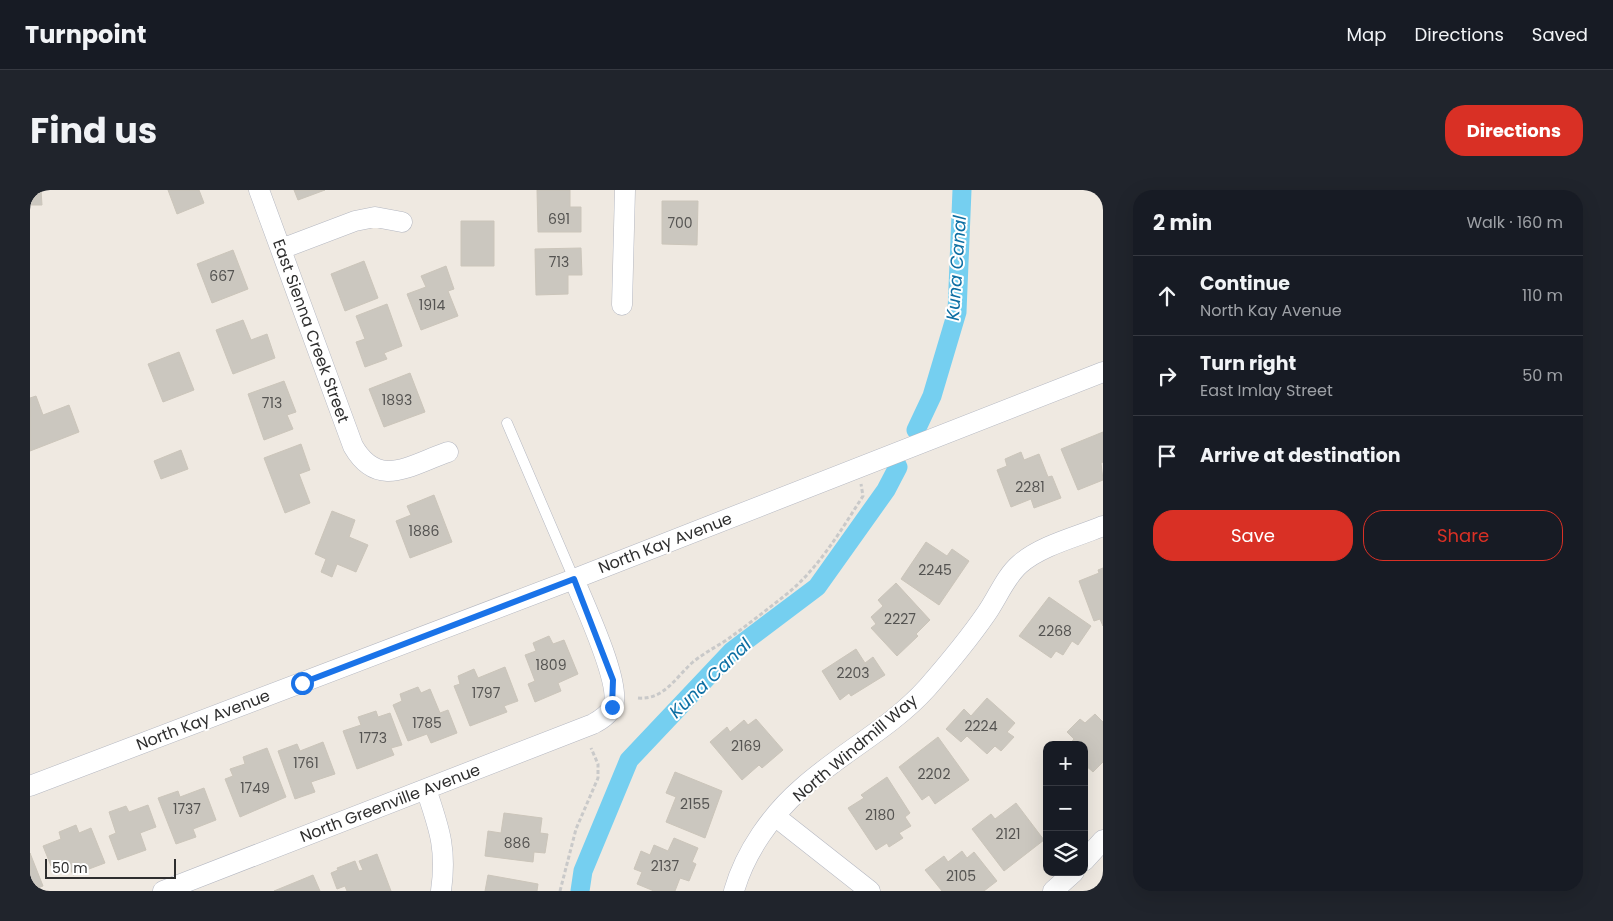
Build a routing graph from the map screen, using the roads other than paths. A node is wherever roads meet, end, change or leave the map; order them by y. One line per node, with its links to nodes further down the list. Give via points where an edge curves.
1 (259, 190): 4 (street, East Sienna Creek Street)
2 (625, 190): 5 (street)
3 (402, 222): 4 (street, via 375,216)
4 (281, 249): 8 (street, East Sienna Creek Street, via 352,446 360,459 370,468 383,472)
5 (622, 305)
6 (1103, 372): 10 (street, North Kay Avenue)
7 (507, 423): 10 (lane)
8 (448, 452)
9 (1103, 526): 13 (street, North Windmill Way, via 1022,562 1010,574 961,648 925,690 895,719 802,788)
10 (574, 579): 11 (street, North Kay Avenue); 12 (street, North Greenville Avenue, via 613,680 612,707 593,724)
11 (30, 786)
12 (426, 789): 17 (street, North Greenville Avenue); 18 (street, via 442,838 444,872)
13 (776, 817): 19 (street, North Windmill Way, via 753,847); 20 (street)
14 (1103, 840): 15 (street)
15 (1088, 857)
16 (1070, 876): 21 (street)
17 (163, 891)
18 (441, 891)
19 (734, 891)
20 (870, 891)
21 (1053, 891)

